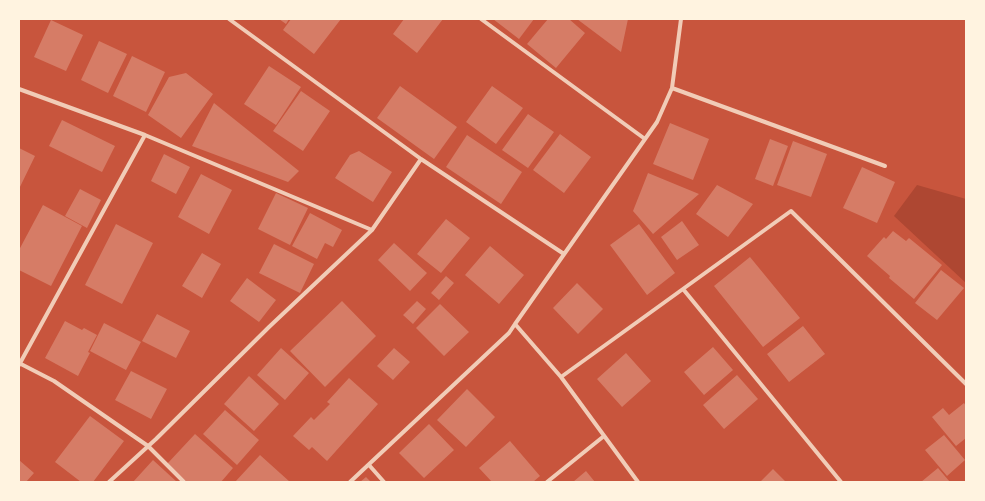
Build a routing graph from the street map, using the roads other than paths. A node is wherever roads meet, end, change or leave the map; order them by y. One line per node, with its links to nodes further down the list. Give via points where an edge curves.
1 (229, 19): 8 (street)
2 (481, 19): 7 (street)
3 (681, 19): 4 (street)
4 (672, 88): 7 (street, via 657,122); 9 (street)
5 (19, 89): 6 (street)
6 (145, 135): 10 (street); 14 (street)
7 (645, 139): 11 (street)
8 (421, 159): 10 (street); 11 (street)
9 (885, 166)
10 (372, 230): 18 (street)
11 (564, 254): 13 (street)
12 (683, 289): 15 (street); 16 (street, via 792,211); 26 (street)
13 (515, 324): 15 (street); 19 (street, via 509,333)
14 (20, 364): 18 (street, via 54,381)
15 (560, 377): 17 (street)
16 (966, 384)
17 (604, 436): 24 (street); 25 (street)
18 (148, 446): 20 (street); 21 (street)
19 (369, 465): 22 (street); 23 (street)
20 (109, 482)
21 (184, 482)
22 (350, 482)
23 (384, 482)
24 (547, 482)
25 (638, 482)
26 (841, 482)

